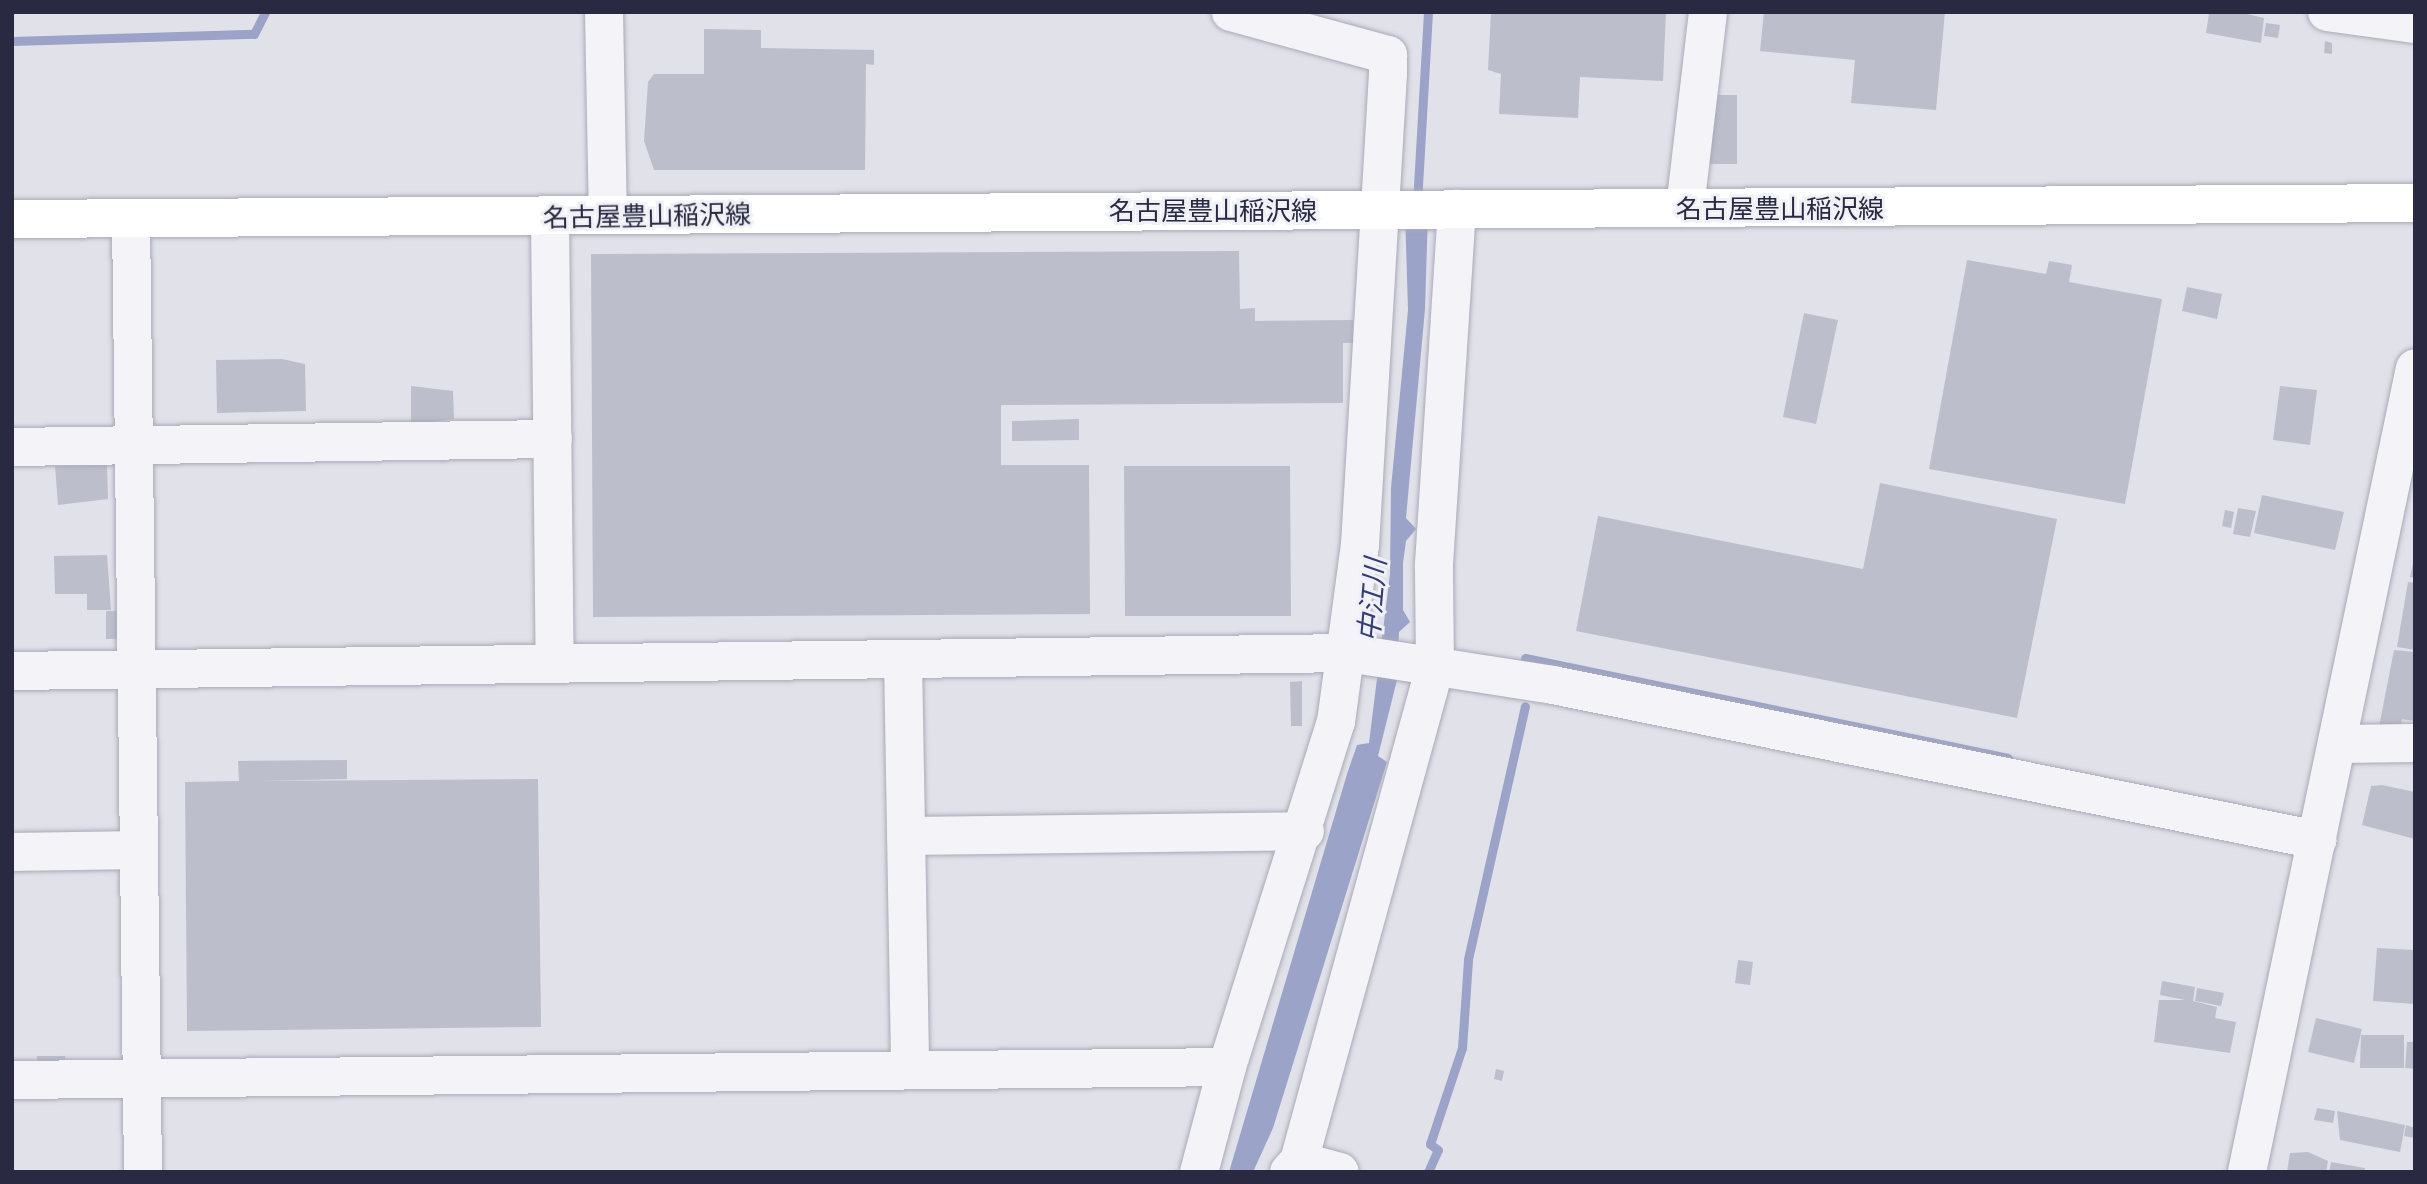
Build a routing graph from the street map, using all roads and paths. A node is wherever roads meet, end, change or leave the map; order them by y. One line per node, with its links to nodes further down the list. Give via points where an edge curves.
1 (604, 12): 10 (street)
2 (1231, 12): 7 (street, via 1388,55)
3 (1708, 12): 8 (street)
4 (2327, 12): 5 (street)
5 (2415, 24)
6 (2415, 203): 8 (main road, 名古屋豊山稲沢線)
7 (1379, 208): 9 (main road, 名古屋豊山稲沢線); 10 (main road, 名古屋豊山稲沢線); 18 (street, via 1360,545)
8 (1685, 208): 9 (main road, 名古屋豊山稲沢線)
9 (1455, 209): 21 (street)
10 (608, 215): 11 (main road, 名古屋豊山稲沢線)
11 (551, 217): 12 (main road, 名古屋豊山稲沢線); 15 (street)
12 (131, 218): 13 (main road, 名古屋豊山稲沢線); 16 (street)
13 (12, 219)
14 (2415, 368): 25 (street)
15 (553, 439): 16 (street); 20 (street)
16 (134, 445): 17 (street); 22 (street)
17 (12, 447)
18 (1344, 653): 19 (street); 21 (street); 26 (street, via 1328,762)
19 (903, 659): 20 (street); 27 (street)
20 (555, 663): 22 (street)
21 (1427, 666): 28 (street, via 1553,685); 35 (street)
22 (137, 670): 23 (street); 29 (street)
23 (12, 671)
24 (2415, 743): 25 (street)
25 (2338, 744): 28 (street)
26 (1305, 831): 27 (street); 31 (street)
27 (906, 836): 32 (street)
28 (2317, 840): 39 (street)
29 (139, 850): 30 (street); 33 (street)
30 (12, 852)
31 (1227, 1066): 32 (street); 37 (street)
32 (910, 1070): 33 (street)
33 (142, 1077): 34 (street); 36 (street)
34 (12, 1080)
35 (1294, 1167): 38 (street)
36 (143, 1172)
37 (1199, 1172)
38 (1340, 1172)
39 (2247, 1172)

